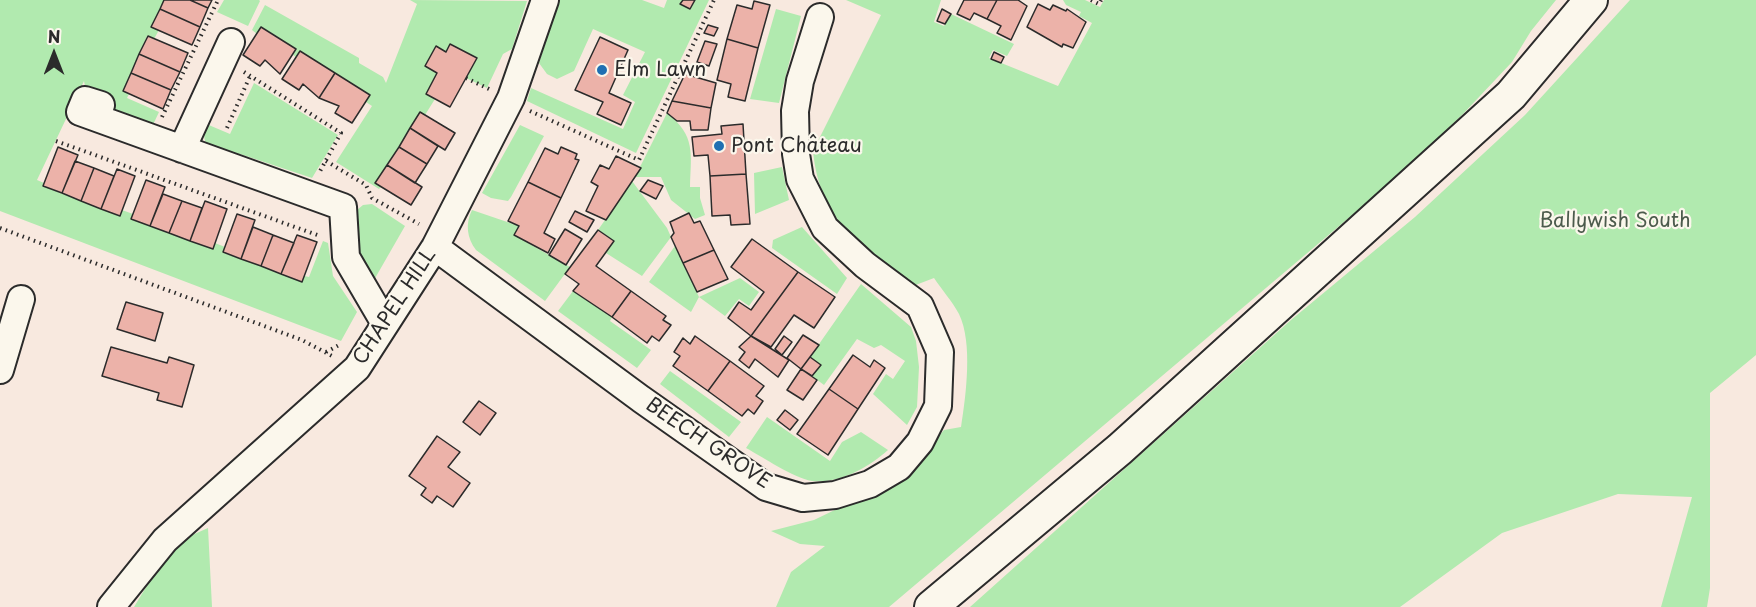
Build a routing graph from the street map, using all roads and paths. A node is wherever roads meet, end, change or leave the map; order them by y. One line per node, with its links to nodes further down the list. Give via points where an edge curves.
1 (218, 0): 15 (path)
2 (545, 0): 22 (street, CHAPEL HILL, via 511,98)
3 (714, 0): 13 (path, via 639,160)
4 (1091, 0): 5 (path, via 1099,4)
5 (1101, 0)
6 (1591, 0): 29 (main road, via 1511,95 1120,449)
7 (820, 17): 22 (street, BEECH GROVE, via 795,111 800,179 825,228 865,265 920,306 940,352 938,406 920,442 899,467 870,484 836,495 803,498 766,487 651,406)
8 (231, 42): 18 (street)
9 (241, 71): 10 (path)
10 (250, 76): 16 (path); 19 (path, via 341,133)
11 (466, 78): 12 (path)
12 (495, 92)
13 (524, 109)
14 (97, 118): 18 (street)
15 (160, 121)
16 (227, 128)
17 (56, 141): 23 (path)
18 (182, 150): 25 (street, via 343,207 345,257)
19 (326, 161): 20 (path); 22 (path, via 366,185 372,198)
20 (317, 176)
21 (0, 228): 26 (path, via 302,340)
22 (429, 236): 25 (street, CHAPEL HILL)
23 (325, 238)
24 (21, 299): 27 (street)
25 (384, 322): 26 (street, CHAPEL HILL)
26 (357, 368): 28 (street, CHAPEL HILL, via 165,540)
27 (0, 370)
28 (111, 607)
29 (931, 607)

